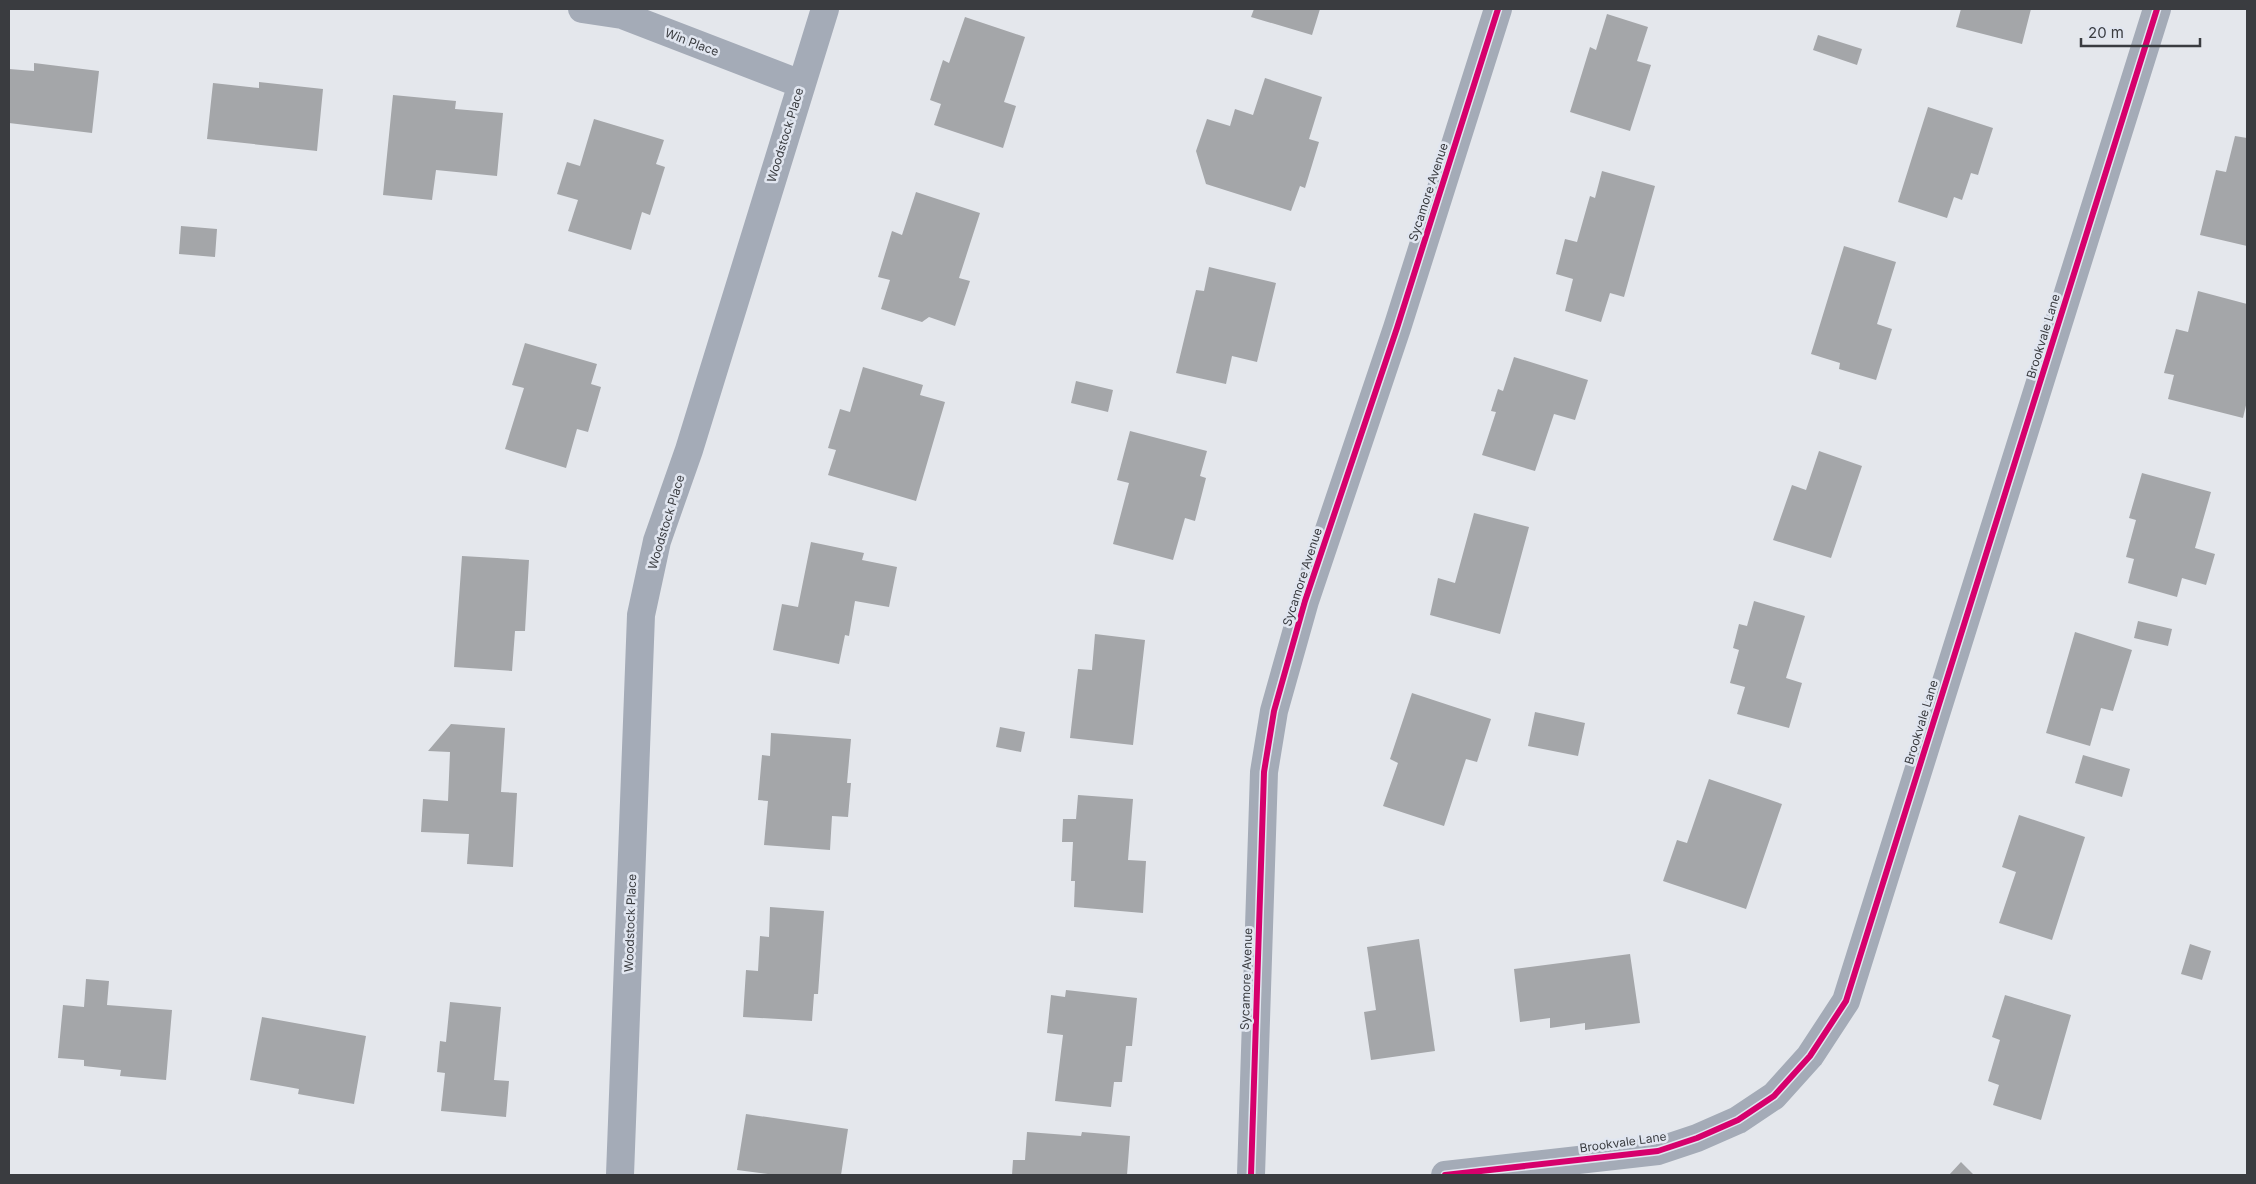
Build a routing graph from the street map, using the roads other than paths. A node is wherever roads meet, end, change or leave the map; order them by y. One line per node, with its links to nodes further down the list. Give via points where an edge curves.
1 (582, 9): 5 (street, Win Place, via 622,15)
2 (825, 9): 5 (street, Woodstock Place)
3 (1498, 9): 7 (street, Sycamore Avenue, via 1397,328 1305,601 1274,712 1264,772)
4 (2157, 9): 8 (street, Brookvale Lane, via 1846,1001 1810,1056 1774,1096 1738,1120 1697,1138 1658,1151)
5 (800, 84): 6 (street, Woodstock Place, via 658,541 641,615)
6 (620, 1175)
7 (1251, 1175)
8 (1445, 1175)

